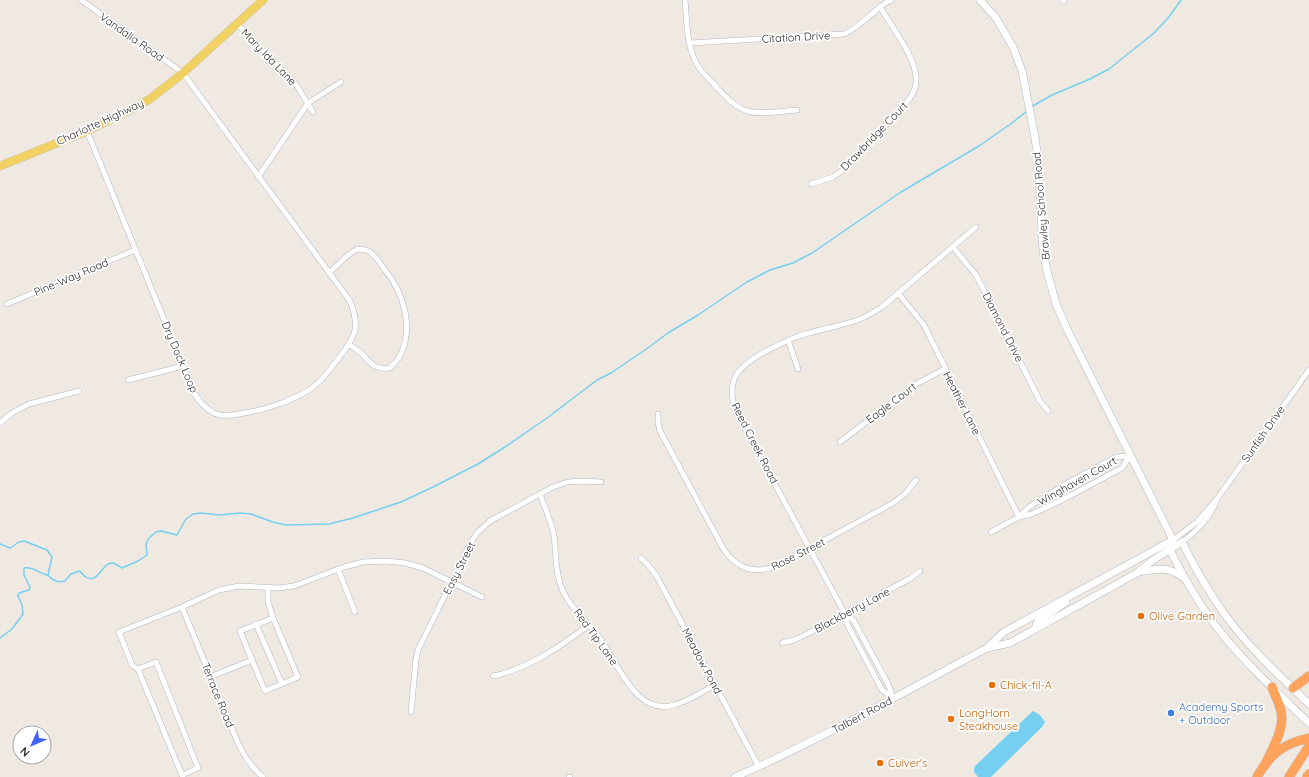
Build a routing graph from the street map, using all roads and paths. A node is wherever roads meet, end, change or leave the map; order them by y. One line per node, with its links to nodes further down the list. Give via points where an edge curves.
1 (81, 0): 9 (street, Vandalia Road)
2 (263, 0): 7 (main road, Charlotte Highway)
3 (686, 0): 8 (street)
4 (891, 0): 6 (street, Citation Drive)
5 (980, 0): 36 (main road, Brawley School Road, via 996,18 1013,47 1022,71 1038,158 1043,251 1056,304)
6 (880, 7): 8 (street, Citation Drive, via 860,25 844,34); 17 (street, Drawbridge Court, via 911,58 916,82 913,95 843,170 833,177)
7 (238, 24): 9 (main road, Charlotte Highway); 11 (street, Mary Ida Lane, via 288,74)
8 (690, 43): 12 (street, via 698,67 738,107 760,112)
9 (183, 73): 14 (main road, Charlotte Highway, via 150,99); 16 (street, Dry Dock Loop)
10 (341, 82): 11 (street)
11 (308, 103): 13 (street, Mary Ida Lane); 16 (street)
12 (796, 110)
13 (313, 112)
14 (87, 131): 15 (main road, Charlotte Highway); 20 (street, Dry Dock Loop)
15 (0, 166)
16 (258, 177): 21 (street, Dry Dock Loop)
17 (811, 184)
18 (976, 226): 19 (street, Reed Creek Road)
19 (953, 247): 22 (street, Reed Creek Road); 32 (street, Diamond Drive, via 976,275 1040,401)
20 (135, 250): 23 (street, Pine-Way Road); 26 (street, Dry Dock Loop)
21 (329, 273): 25 (street, Dry Dock Loop, via 350,301 355,314 357,324); 25 (street, via 357,249 369,251 391,277 405,310 404,343 399,357 390,368 381,369 372,365)
22 (898, 293): 24 (street, Reed Creek Road, via 876,311 858,320); 28 (street, Heather Lane, via 921,321)
23 (7, 304)
24 (788, 340): 27 (street); 45 (street, Reed Creek Road, via 752,358 743,366 732,388 732,400 736,412)
25 (350, 345): 26 (street, Dry Dock Loop, via 310,390 269,408 232,415 215,414 199,402 188,384)
26 (183, 366): 30 (street)
27 (798, 369)
28 (945, 369): 35 (street, Eagle Court, via 916,384); 41 (street, Heather Lane)
29 (1309, 370): 40 (street, Sunfish Drive)
30 (128, 380)
31 (79, 391): 34 (street, via 29,404)
32 (1048, 411)
33 (658, 414): 45 (street, Rose Street, via 660,431 724,550 732,560 742,567 766,570)
34 (0, 423)
35 (840, 442)
36 (1130, 456): 41 (street, Winghaven Court, via 1116,457 1064,485 1029,507); 41 (street, Winghaven Court, via 1122,468 1062,500); 43 (main road, Brawley School Road)
37 (916, 480): 45 (street, Rose Street, via 905,494 893,503)
38 (601, 482): 39 (street, Easy Street, via 568,482)
39 (540, 494): 52 (street, Easy Street, via 490,521 470,544); 61 (street, Red Tip Lane, via 553,532 560,583 568,599)
40 (1217, 499): 43 (street, Sunfish Drive, via 1197,522); 44 (street, Sunfish Drive, via 1213,510 1203,523 1194,534)
41 (1019, 517): 42 (street, Winghaven Court)
42 (991, 532)
43 (1173, 540): 44 (main road); 46 (main road); 53 (main road, Talbert Road)
44 (1182, 542): 46 (main road, Sunfish Drive); 73 (main road, via 1203,582 1227,617 1253,649)
45 (810, 548): 58 (street, Reed Creek Road)
46 (1170, 550): 50 (main road, Talbert Road); 51 (main road)
47 (641, 558): 71 (street, Meadow Pond, via 656,575)
48 (338, 569): 52 (street, via 363,562 405,563 423,568); 54 (street, via 294,586); 57 (street)
49 (920, 571): 58 (street, Blackberry Lane)
50 (1137, 573): 51 (main road, via 1164,569 1176,572); 62 (main road, Talbert Road)
51 (1186, 580): 72 (main road, via 1222,634)
52 (452, 582): 55 (street); 76 (street, Easy Street, via 418,650)
53 (1089, 586): 62 (main road, via 1038,621); 64 (main road, Talbert Road, via 1004,632)
54 (268, 588): 56 (street, via 239,586 219,590); 59 (street, via 268,602)
55 (482, 597)
56 (182, 607): 66 (street, via 119,632 132,665); 67 (street, Terrace Road)
57 (355, 612)
58 (845, 614): 63 (street, Blackberry Lane, via 805,635); 74 (street, Reed Creek Road, via 854,621 889,686); 74 (street, Reed Creek Road, via 847,624 882,690)
59 (273, 618): 60 (street); 70 (street, via 298,677)
60 (256, 624): 65 (street, via 240,631); 70 (street)
61 (589, 625): 68 (street, via 546,654); 71 (street, Red Tip Lane, via 630,687 647,702 672,706)
62 (1036, 628): 64 (main road, Talbert Road, via 1010,643)
63 (782, 643)
64 (987, 648): 74 (main road, Talbert Road)
65 (252, 660): 67 (street); 70 (street, via 265,691)
66 (138, 669): 83 (street); 83 (street, via 156,662 198,768)
67 (210, 676): 84 (street, Terrace Road, via 245,758)
68 (493, 676)
69 (1309, 676): 73 (highway)
70 (282, 684)
71 (715, 685): 81 (street, Meadow Pond)
72 (1272, 687): 77 (main road); 80 (highway, via 1281,711 1282,723)
73 (1293, 688): 75 (main road)
74 (893, 699): 81 (main road, Talbert Road)
75 (1309, 704)
76 (411, 712)
77 (1309, 723)
78 (1309, 738): 80 (highway, via 1286,745)
79 (1309, 746): 87 (highway)
80 (1265, 765): 86 (highway)
81 (759, 767): 85 (main road, Talbert Road)
82 (1309, 774): 88 (highway)
83 (183, 776)
84 (263, 777)
85 (735, 777)
86 (1257, 777)
87 (1289, 777)
88 (1307, 777)

